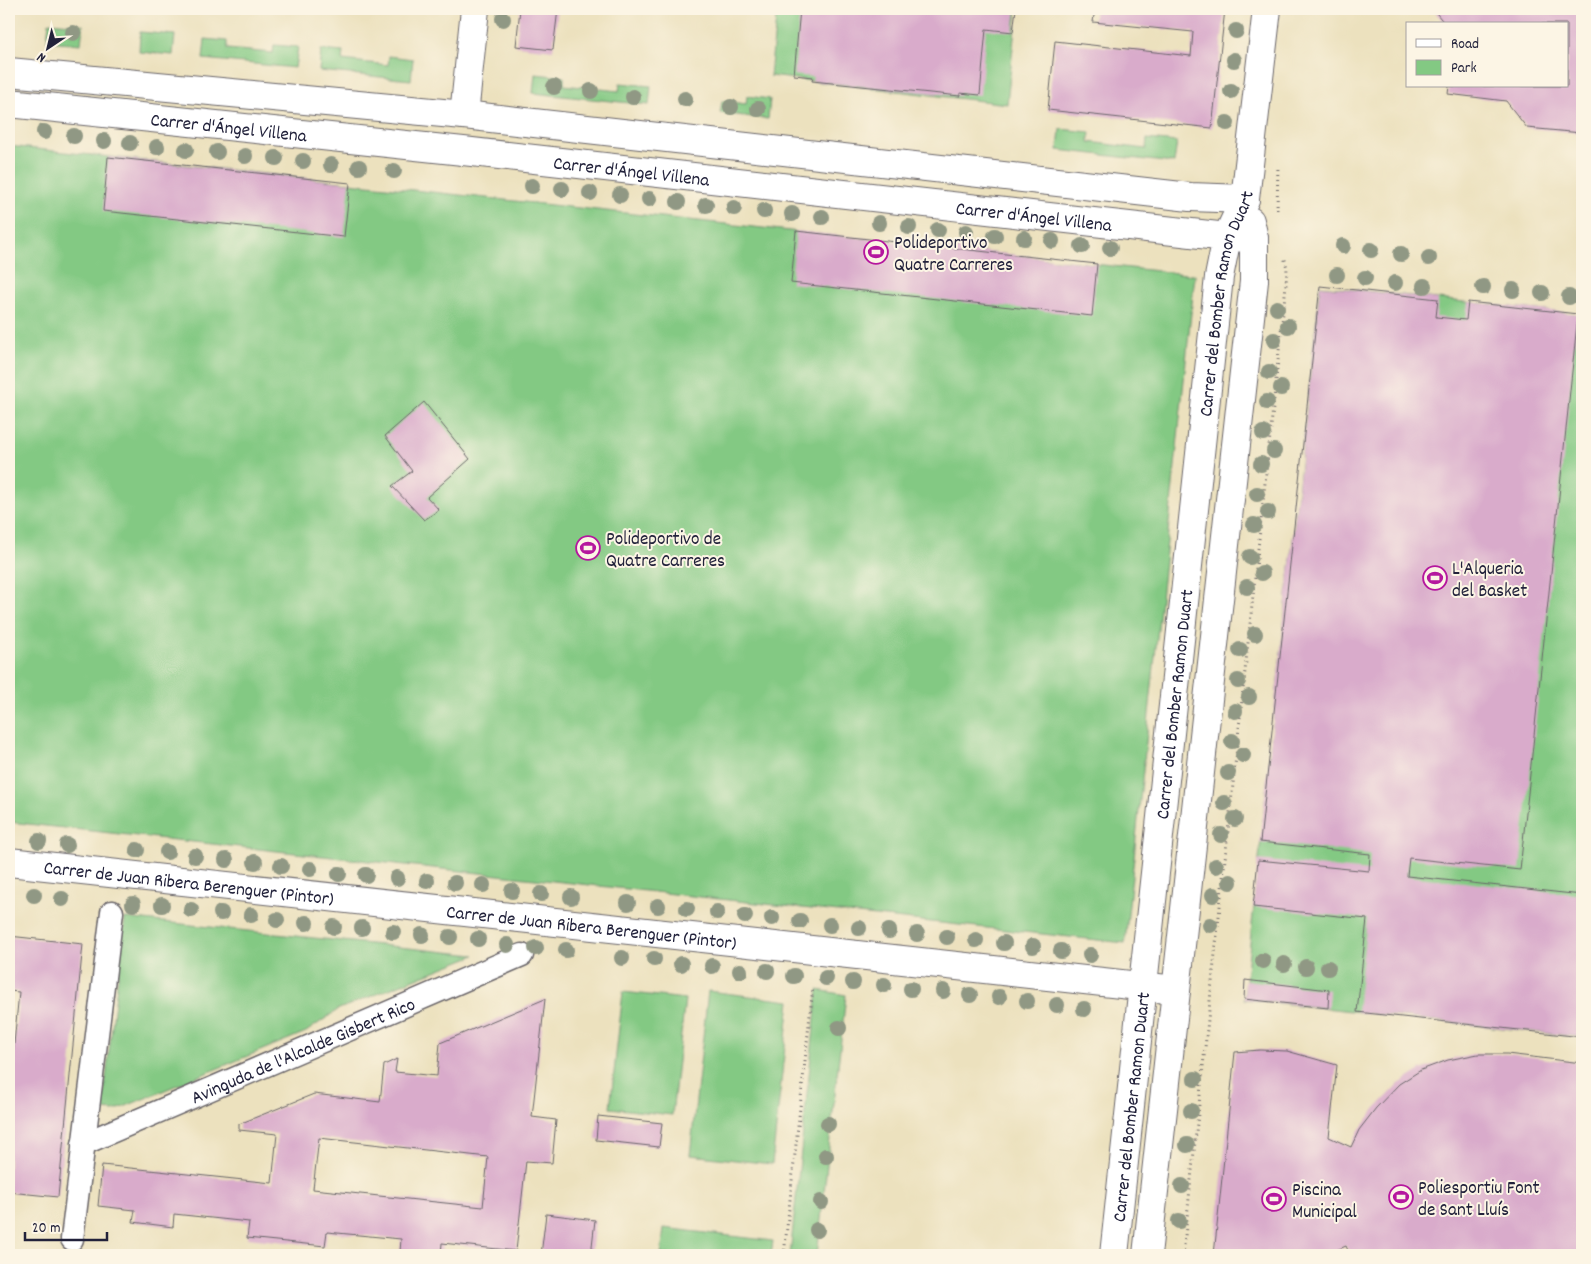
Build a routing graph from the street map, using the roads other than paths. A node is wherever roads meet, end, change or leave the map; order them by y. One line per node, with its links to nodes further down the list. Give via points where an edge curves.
1 (475, 9): 5 (street)
2 (1267, 9): 6 (street)
3 (9, 72): 5 (street, Carrer d'Ángel Villena)
4 (9, 103): 7 (street, Carrer d'Ángel Villena)
5 (464, 115): 6 (street, Carrer d'Ángel Villena, via 1180,196)
6 (1245, 199): 7 (street, Carrer del Bomber Ramon Duart); 8 (street, Carrer del Bomber Ramon Duart)
7 (1227, 237): 8 (street, Carrer d'Ángel Villena); 12 (street, Carrer del Bomber Ramon Duart, via 1219,277)
8 (1254, 238): 13 (street, Carrer del Bomber Ramon Duart, via 1253,291)
9 (9, 862): 12 (street, Carrer de Juan Ribera Berenguer (Pintor))
10 (112, 912): 14 (street)
11 (522, 955): 14 (street, Avinguda de l'Alcalde Gisbert Rico)
12 (1143, 986): 13 (street, Carrer de Juan Ribera Berenguer (Pintor)); 16 (street, Carrer del Bomber Ramon Duart)
13 (1176, 990): 17 (street, Carrer del Bomber Ramon Duart)
14 (83, 1144): 15 (street)
15 (72, 1239)
16 (1114, 1255)
17 (1147, 1255)

